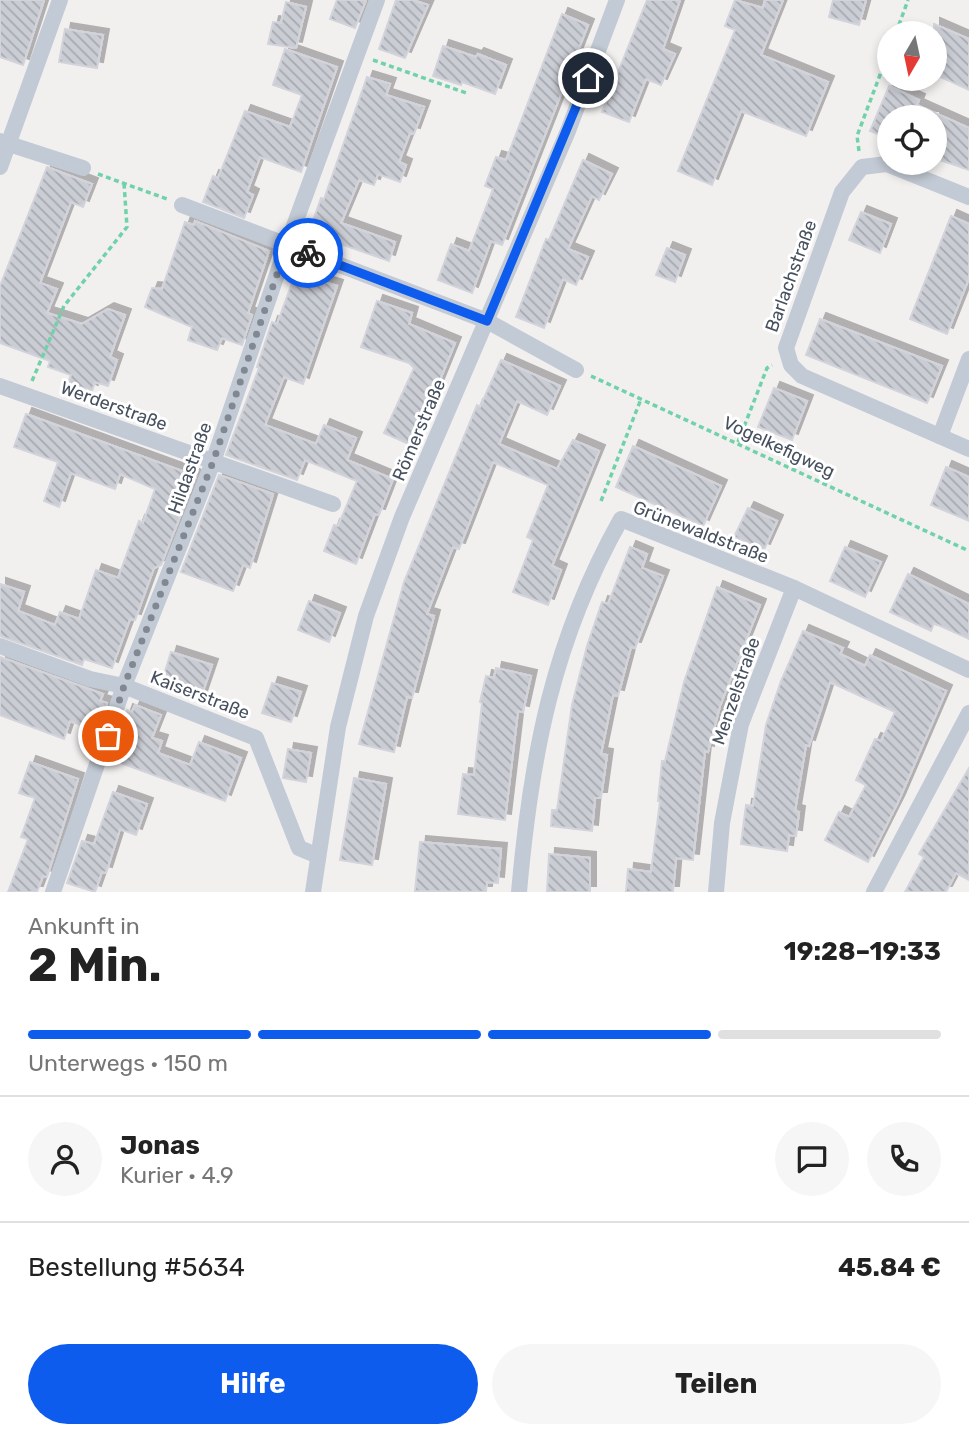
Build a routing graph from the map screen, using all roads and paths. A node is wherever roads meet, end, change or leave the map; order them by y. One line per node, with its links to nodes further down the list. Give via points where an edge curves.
1 (60, 0): 9 (street)
2 (377, 0): 6 (street, Hildastraße)
3 (617, 0): 18 (street, Römerstraße, via 568,131)
4 (908, 0): 5 (path)
5 (900, 21)
6 (358, 54): 8 (path); 17 (street, Hildastraße)
7 (877, 83): 11 (path, via 857,136)
8 (468, 94)
9 (4, 142): 10 (street); 12 (street)
10 (0, 167)
11 (862, 167): 15 (street, via 887,164); 19 (street, Barlachstraße, via 842,192 788,338)
12 (83, 168): 13 (path)
13 (124, 183): 14 (path); 22 (path, via 127,228 64,306)
14 (155, 194)
15 (969, 197)
16 (182, 205): 17 (street)
17 (287, 245): 18 (street); 28 (street, Hildastraße)
18 (487, 321): 21 (street); 37 (street, Römerstraße, via 402,517 366,616 338,727)
19 (787, 357): 25 (street, Barlachstraße, via 802,376); 26 (path, via 767,368)
20 (969, 359): 25 (street)
21 (576, 370): 24 (path, Vogelkefigweg)
22 (31, 383)
23 (0, 386): 28 (street, Werderstraße)
24 (641, 399): 26 (path, Vogelkefigweg); 29 (path)
25 (940, 436): 27 (street, Barlachstraße)
26 (738, 442): 31 (path, Vogelkefigweg)
27 (969, 449)
28 (213, 462): 30 (street, Werderstraße); 35 (street, Hildastraße)
29 (601, 501)
30 (333, 504)
31 (969, 551)
32 (794, 589): 34 (street, Grünewaldstraße); 40 (street, Grünewaldstraße, via 621,519 591,573 545,706 526,808); 41 (street, Menzelstraße, via 741,723 722,823)
33 (0, 646): 35 (street, Kaiserstraße, via 90,679)
34 (969, 670)
35 (124, 686): 37 (street, Kaiserstraße, via 256,738 299,848); 38 (street, Hildastraße)
36 (969, 713): 42 (street)
37 (316, 855): 39 (street, Römerstraße)
38 (53, 892)
39 (313, 892)
40 (519, 892)
41 (716, 892)
42 (874, 892)

